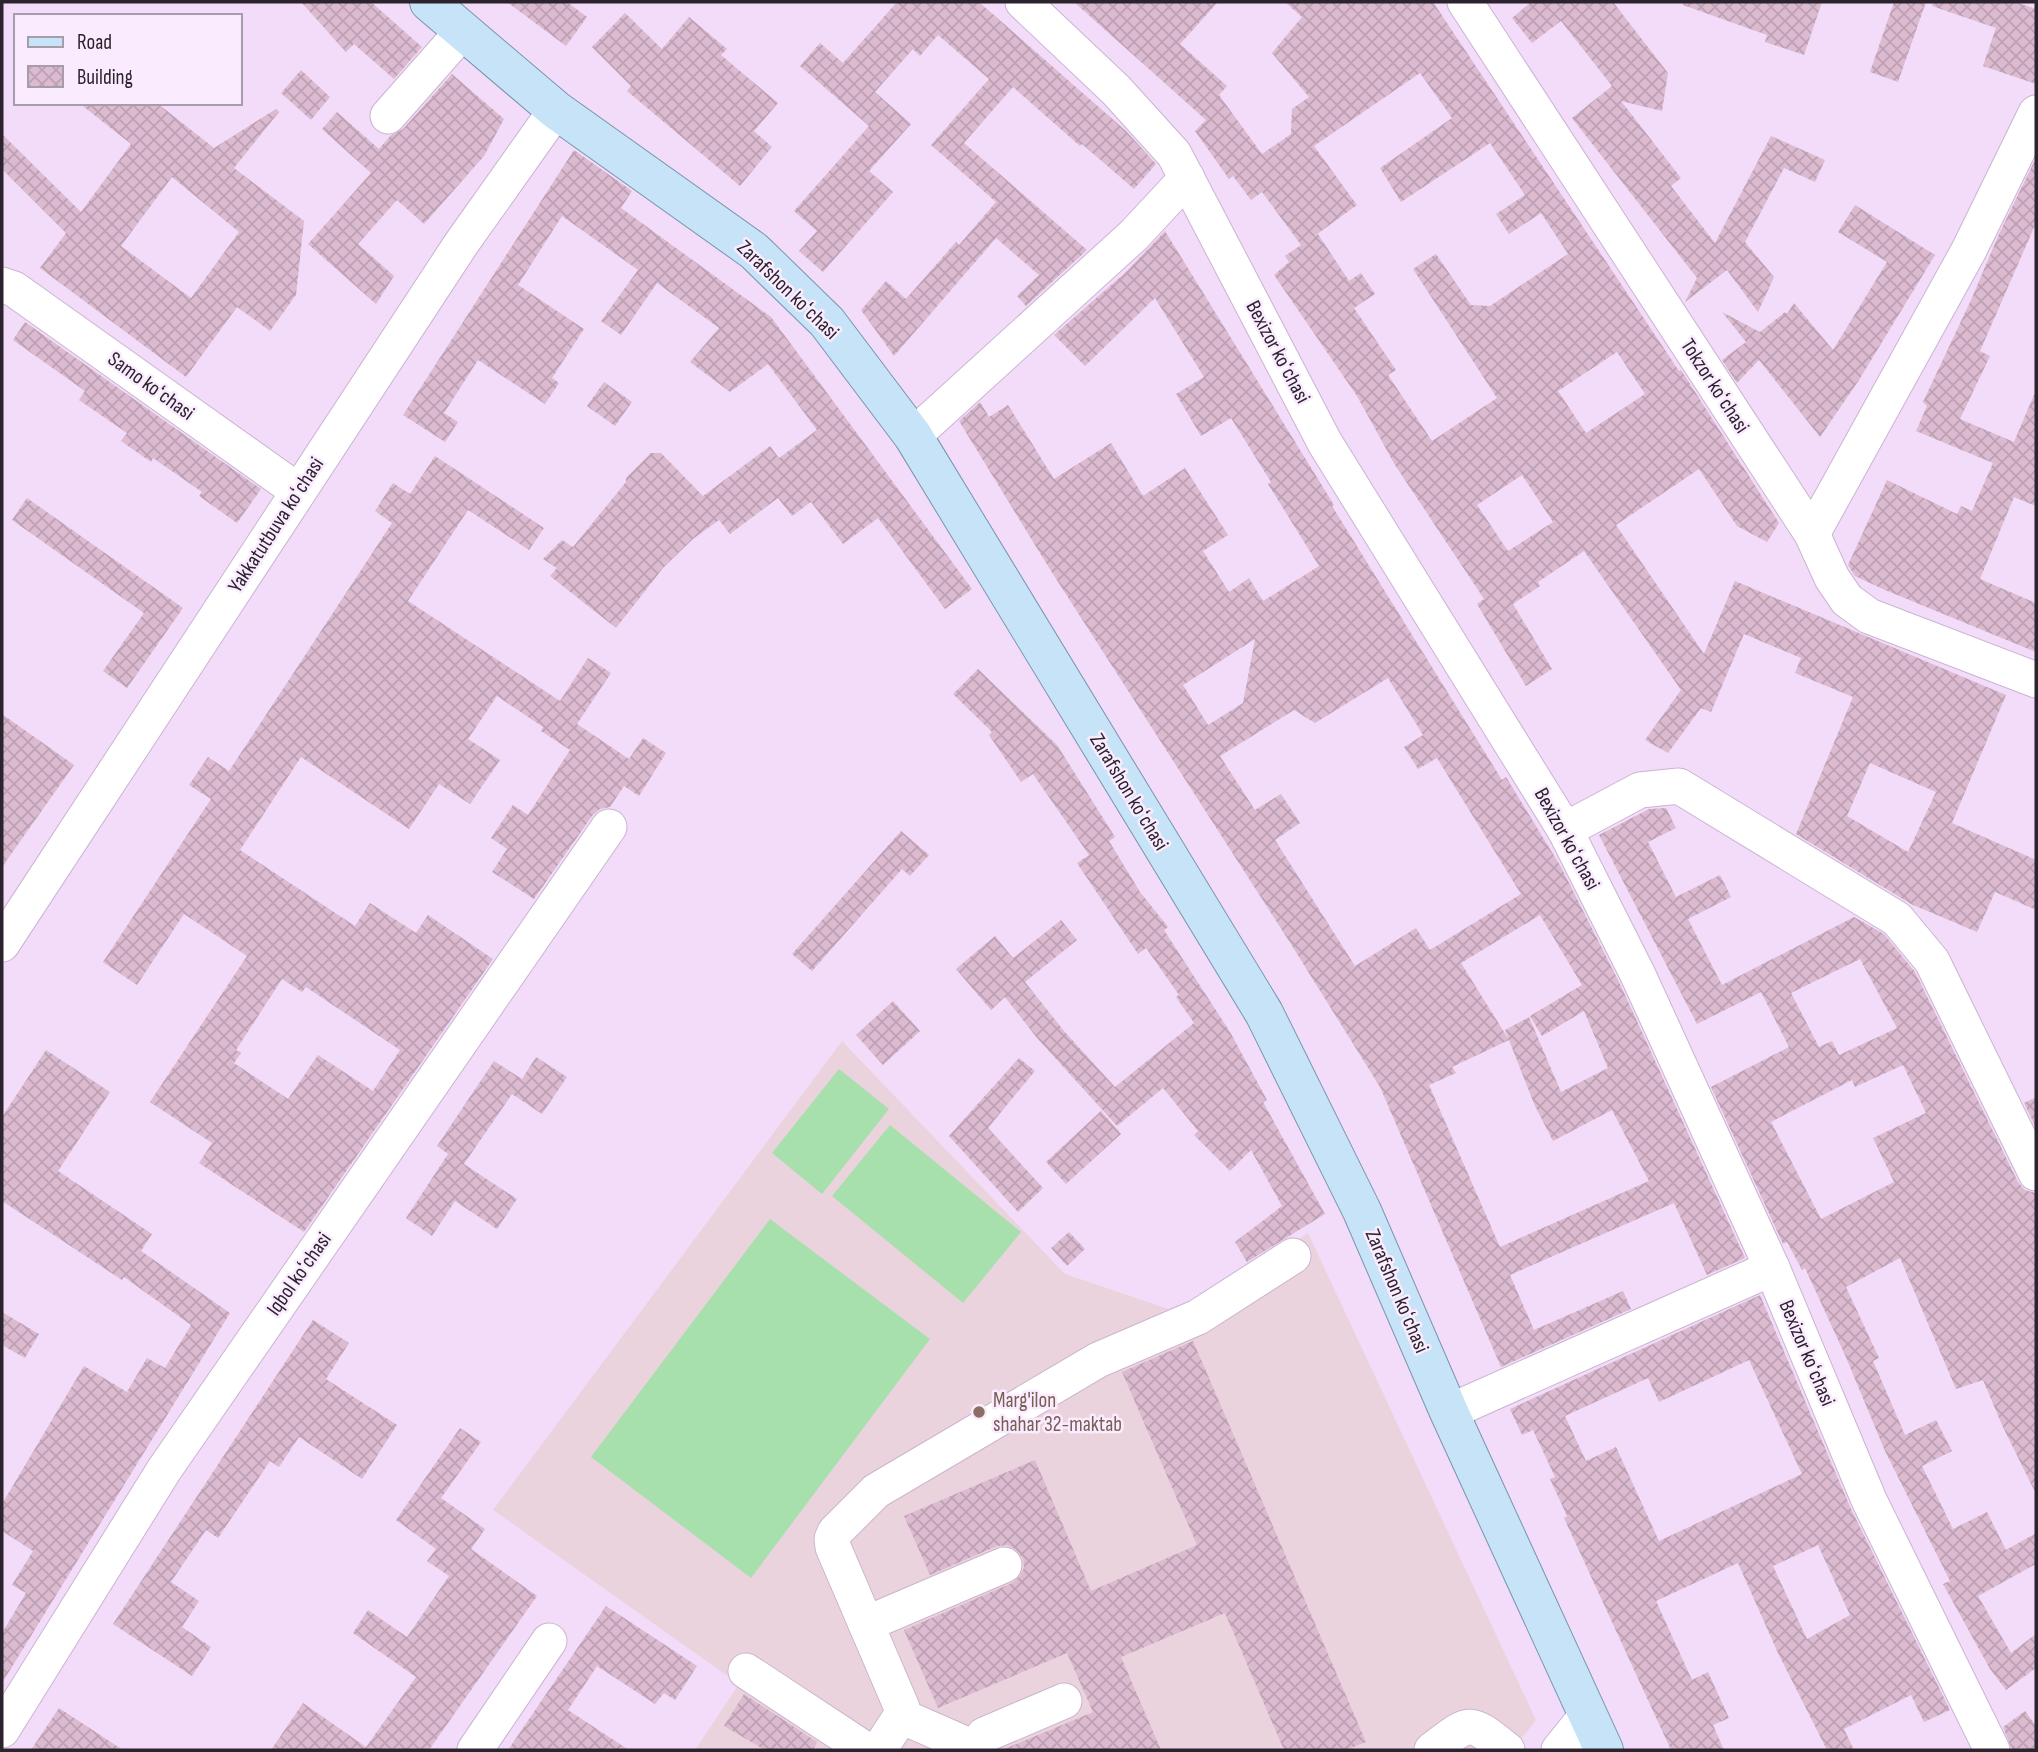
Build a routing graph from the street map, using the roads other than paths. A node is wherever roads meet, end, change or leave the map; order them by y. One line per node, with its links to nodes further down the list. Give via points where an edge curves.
1 (429, 2): 4 (main road, Zarafshon koʻchasi)
2 (1023, 2): 8 (street, Bexizor koʻchasi, via 1116,90 1174,155)
3 (1465, 2): 12 (street, Tokzor koʻchasi)
4 (463, 31): 5 (main road, Zarafshon koʻchasi); 7 (street)
5 (556, 110): 10 (main road, Zarafshon koʻchasi, via 754,251 827,322); 11 (street, Yakkatutbuva koʻchasi, via 461,244)
6 (2036, 113): 12 (street, via 1969,250)
7 (388, 116)
8 (1187, 178): 10 (street, via 1134,236); 15 (street, Bexizor koʻchasi, via 1325,443)
9 (2, 285): 11 (street, Samo koʻchasi, via 14,289)
10 (912, 436): 20 (main road, Zarafshon koʻchasi, via 1264,1013 1362,1211)
11 (298, 491): 16 (street, Yakkatutbuva koʻchasi)
12 (1812, 534): 13 (street, Tokzor koʻchasi, via 1847,600 1869,616)
13 (2036, 680)
14 (609, 827): 28 (street, Iqbol koʻchasi, via 164,1470)
15 (1566, 831): 17 (street, via 1640,790 1679,786 1897,919 1932,961); 19 (street, Bexizor koʻchasi, via 1638,975)
16 (2, 944)
17 (2036, 1173)
18 (1293, 1256): 22 (street, via 1198,1317 1098,1360 876,1491 832,1539)
19 (1772, 1268): 20 (street); 37 (street, Bexizor koʻchasi, via 1869,1500)
20 (1449, 1412): 26 (main road, Zarafshon koʻchasi)
21 (1003, 1565): 22 (street)
22 (866, 1624): 27 (street, via 902,1708)
23 (549, 1641): 30 (street)
24 (746, 1671): 31 (street)
25 (1064, 1701): 29 (street, via 984,1735)
26 (1588, 1714): 35 (street); 36 (main road, Zarafshon koʻchasi)
27 (901, 1716): 29 (street); 32 (street)
28 (2, 1730)
29 (974, 1749)
30 (475, 1750)
31 (866, 1750)
32 (879, 1750)
33 (1433, 1750): 34 (street, via 1471,1726)
34 (1507, 1750)
35 (1559, 1750)
36 (1604, 1750)
37 (1992, 1750)

